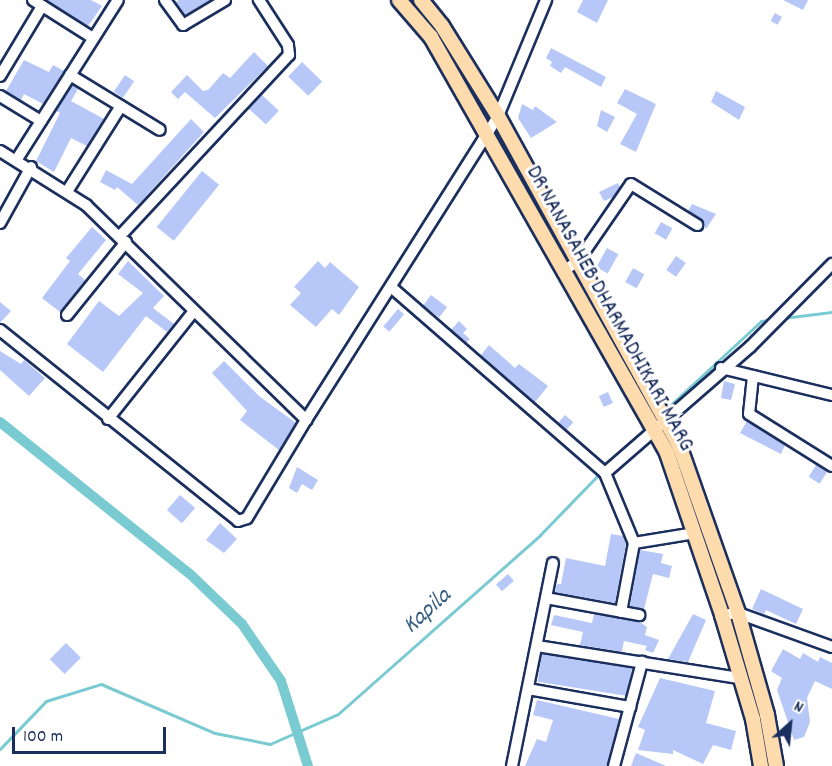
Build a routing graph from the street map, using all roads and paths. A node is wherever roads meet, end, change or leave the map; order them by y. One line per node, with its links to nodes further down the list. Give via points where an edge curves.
1 (118, 0): 9 (street)
2 (225, 0): 7 (street, via 183,25)
3 (259, 0): 24 (street, via 290,48 288,55)
4 (399, 0): 17 (main road, DR NANASAHEB DHARMADHIKARI MARG, via 431,37)
5 (421, 0): 14 (main road, DR NANASAHEB DHARMADHIKARI MARG, via 442,26)
6 (546, 0): 14 (street)
7 (168, 1)
8 (38, 3): 9 (street); 11 (street)
9 (93, 38): 10 (street)
10 (70, 75): 13 (street); 15 (street)
11 (0, 76)
12 (0, 96): 15 (street)
13 (121, 106): 16 (street); 21 (street)
14 (498, 116): 17 (street); 25 (main road, DR NANASAHEB DHARMADHIKARI MARG)
15 (41, 121): 19 (street)
16 (160, 130)
17 (486, 133): 27 (main road, DR NANASAHEB DHARMADHIKARI MARG); 28 (street)
18 (0, 151): 19 (street)
19 (17, 159): 20 (street)
20 (31, 167): 21 (street); 22 (street)
21 (68, 190): 24 (street)
22 (0, 223)
23 (697, 225): 25 (street, via 631,184)
24 (123, 239): 29 (street); 30 (street)
25 (578, 261): 27 (street); 37 (main road, DR NANASAHEB DHARMADHIKARI MARG)
26 (832, 264): 32 (street, via 750,347)
27 (565, 270): 37 (main road, DR NANASAHEB DHARMADHIKARI MARG)
28 (391, 287): 36 (street); 39 (street)
29 (195, 310): 35 (street); 36 (street)
30 (67, 315)
31 (0, 330): 35 (street)
32 (721, 368): 33 (street); 37 (street)
33 (753, 376): 34 (street); 38 (street, via 749,414)
34 (832, 395)
35 (108, 419): 36 (street, via 241,521 248,518)
36 (306, 420)
37 (662, 425): 39 (street); 40 (main road, DR NANASAHEB DHARMADHIKARI MARG); 45 (main road, DR NANASAHEB DHARMADHIKARI MARG)
38 (832, 466)
39 (605, 473): 41 (street)
40 (695, 533): 41 (street); 47 (main road, DR NANASAHEB DHARMADHIKARI MARG)
41 (634, 543): 44 (street)
42 (553, 563): 43 (street)
43 (546, 598): 44 (street); 48 (street)
44 (621, 612): 46 (street)
45 (738, 612): 47 (street); 49 (street); 57 (main road, DR NANASAHEB DHARMADHIKARI MARG, via 767,716)
46 (639, 615)
47 (722, 615): 51 (main road, DR NANASAHEB DHARMADHIKARI MARG)
48 (537, 646): 50 (street); 52 (street)
49 (832, 647)
50 (642, 662): 51 (street); 53 (street)
51 (740, 678): 56 (main road, DR NANASAHEB DHARMADHIKARI MARG)
52 (528, 689): 53 (street); 54 (street)
53 (630, 707): 55 (street)
54 (512, 766)
55 (614, 766)
56 (761, 766)
57 (776, 766)

